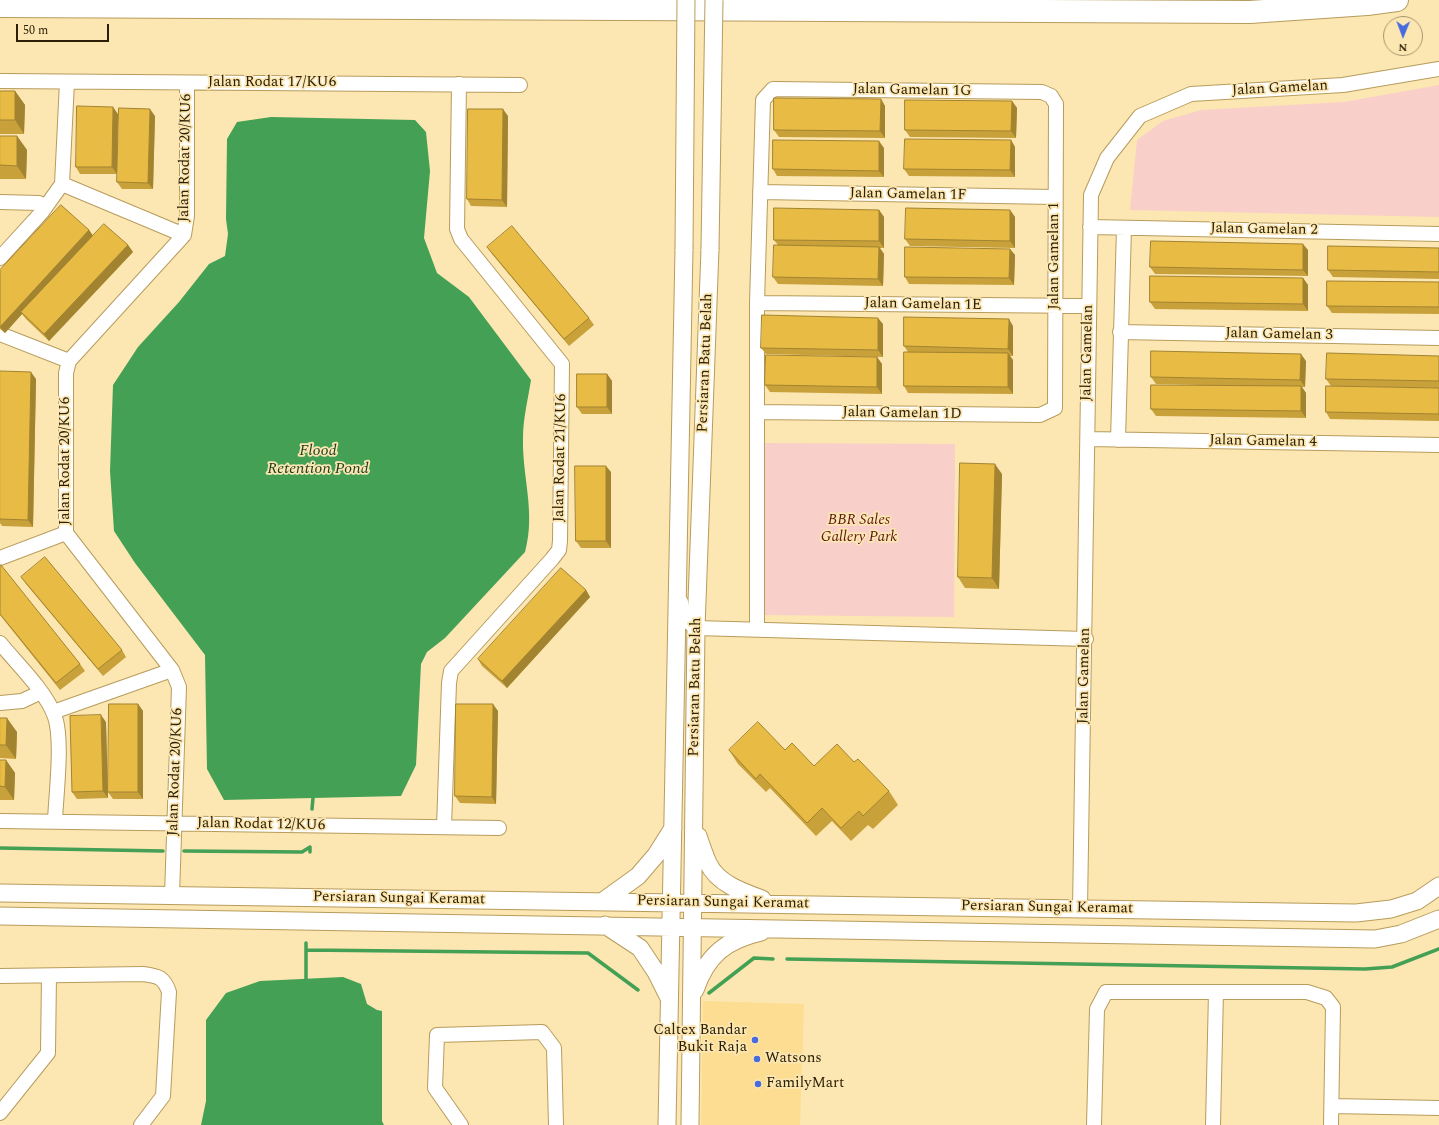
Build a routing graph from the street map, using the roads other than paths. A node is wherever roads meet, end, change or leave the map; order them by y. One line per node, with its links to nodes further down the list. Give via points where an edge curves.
1 (686, 0): 36 (street, Persiaran Batu Belah, bridge)
2 (714, 0): 37 (street, Persiaran Batu Belah, bridge, via 710,248)
3 (1397, 0): 4 (highway, via 1250,12)
4 (0, 6)
5 (1439, 69): 17 (street, Jalan Gamelan, via 1343,85 1191,94 1140,116 1107,158 1091,195)
6 (0, 82): 7 (street, Jalan Rodat 17/KU6)
7 (67, 82): 8 (street, Jalan Rodat 17/KU6); 12 (street)
8 (187, 83): 9 (street, Jalan Rodat 17/KU6); 20 (street, Jalan Rodat 20/KU6, via 187,216)
9 (459, 84): 10 (street, Jalan Rodat 17/KU6); 49 (street, Jalan Rodat 21/KU6, via 457,229 461,239 562,364 560,541 559,550 552,559 451,671)
10 (520, 84)
11 (1051, 96): 13 (street, Jalan Gamelan 1G, via 1042,92 772,88 763,100); 14 (street, Jalan Gamelan 1, via 1056,104)
12 (62, 184): 16 (street); 20 (street)
13 (760, 192): 14 (street, Jalan Gamelan 1F); 22 (street)
14 (1055, 197): 23 (street, Jalan Gamelan 1)
15 (0, 202): 16 (street, via 39,203)
16 (45, 208): 21 (street)
17 (1090, 227): 18 (street, Jalan Gamelan 2); 24 (street, Jalan Gamelan)
18 (1124, 228): 19 (street, Jalan Gamelan 2); 25 (street)
19 (1439, 234)
20 (184, 235): 28 (street, Jalan Rodat 20/KU6)
21 (0, 258)
22 (757, 303): 23 (street, Jalan Gamelan 1E); 29 (street)
23 (1056, 306): 24 (street, Jalan Gamelan 1E); 30 (street, Jalan Gamelan 1, via 1055,408)
24 (1089, 306): 31 (street, Jalan Gamelan)
25 (1120, 332): 27 (street, Jalan Gamelan 3); 32 (street)
26 (0, 334): 28 (street)
27 (1439, 338)
28 (69, 361): 34 (street, Jalan Rodat 20/KU6, via 66,373)
29 (757, 412): 30 (street, Jalan Gamelan 1D, via 1040,415); 38 (street)
30 (1047, 412)
31 (1088, 439): 32 (street, Jalan Gamelan 4); 39 (street, Jalan Gamelan)
32 (1118, 440): 33 (street, Jalan Gamelan 4)
33 (1439, 445)
34 (66, 533): 35 (street); 41 (street, Jalan Rodat 20/KU6)
35 (0, 558)
36 (678, 583): 37 (street, via 684,617); 51 (street, Persiaran Batu Belah)
37 (696, 628): 38 (street); 48 (street, Persiaran Batu Belah)
38 (757, 630): 39 (street)
39 (1086, 639): 59 (street, Jalan Gamelan)
40 (0, 643): 42 (street)
41 (172, 670): 44 (street); 47 (street, Jalan Rodat 20/KU6, via 179,687)
42 (41, 692): 43 (street, via 22,701); 44 (street)
43 (0, 703)
44 (53, 712): 46 (street, via 59,734)
45 (0, 821): 46 (street, Jalan Rodat 12/KU6)
46 (55, 822): 47 (street, Jalan Rodat 12/KU6)
47 (174, 824): 49 (street, Jalan Rodat 12/KU6); 54 (street, Jalan Rodat 20/KU6)
48 (694, 824): 57 (street, Persiaran Batu Belah); 58 (street, via 708,864 721,879 738,891)
49 (444, 827): 50 (street, Jalan Rodat 12/KU6)
50 (499, 828)
51 (673, 828): 55 (street, via 656,855 638,876); 56 (street, Persiaran Batu Belah)
52 (1439, 886): 59 (street, Persiaran Sungai Keramat, via 1417,901 1390,909 1356,913)
53 (0, 893): 54 (street, Persiaran Sungai Keramat)
54 (172, 895): 55 (street, Persiaran Sungai Keramat)
55 (602, 902): 56 (street, Persiaran Sungai Keramat)
56 (671, 903): 57 (street, Persiaran Sungai Keramat); 63 (street, Persiaran Batu Belah)
57 (693, 903): 58 (street, Persiaran Sungai Keramat); 64 (street, Persiaran Batu Belah)
58 (778, 904): 59 (street, Persiaran Sungai Keramat)
59 (1080, 909)
60 (0, 916): 62 (street, Persiaran Sungai Keramat)
61 (1439, 919): 65 (street, Persiaran Sungai Keramat, via 1401,934 1375,939)
62 (604, 925): 63 (street, Persiaran Sungai Keramat); 69 (street, via 640,948)
63 (671, 926): 64 (street, Persiaran Sungai Keramat); 69 (street, Persiaran Batu Belah)
64 (692, 926): 65 (street, Persiaran Sungai Keramat); 70 (street, Persiaran Batu Belah)
65 (779, 928): 70 (street, via 747,935 721,948 702,971)
66 (0, 976): 67 (street)
67 (49, 976): 71 (street, via 48,1054); 74 (street, via 143,974 158,976 166,983 169,992 163,1096)
68 (1216, 992): 72 (street, via 1307,992 1326,998 1333,1006); 79 (street, via 1106,992 1096,1009); 80 (street)
69 (669, 998): 77 (street, Persiaran Batu Belah)
70 (692, 998): 78 (street, Persiaran Batu Belah)
71 (3, 1104)
72 (1332, 1106): 73 (street); 81 (street)
73 (1439, 1108)
74 (141, 1125)
75 (461, 1125): 76 (street, via 435,1088 437,1036 542,1032 554,1048)
76 (556, 1125)
77 (667, 1125)
78 (690, 1125)
79 (1094, 1125)
80 (1213, 1125)
81 (1331, 1125)

